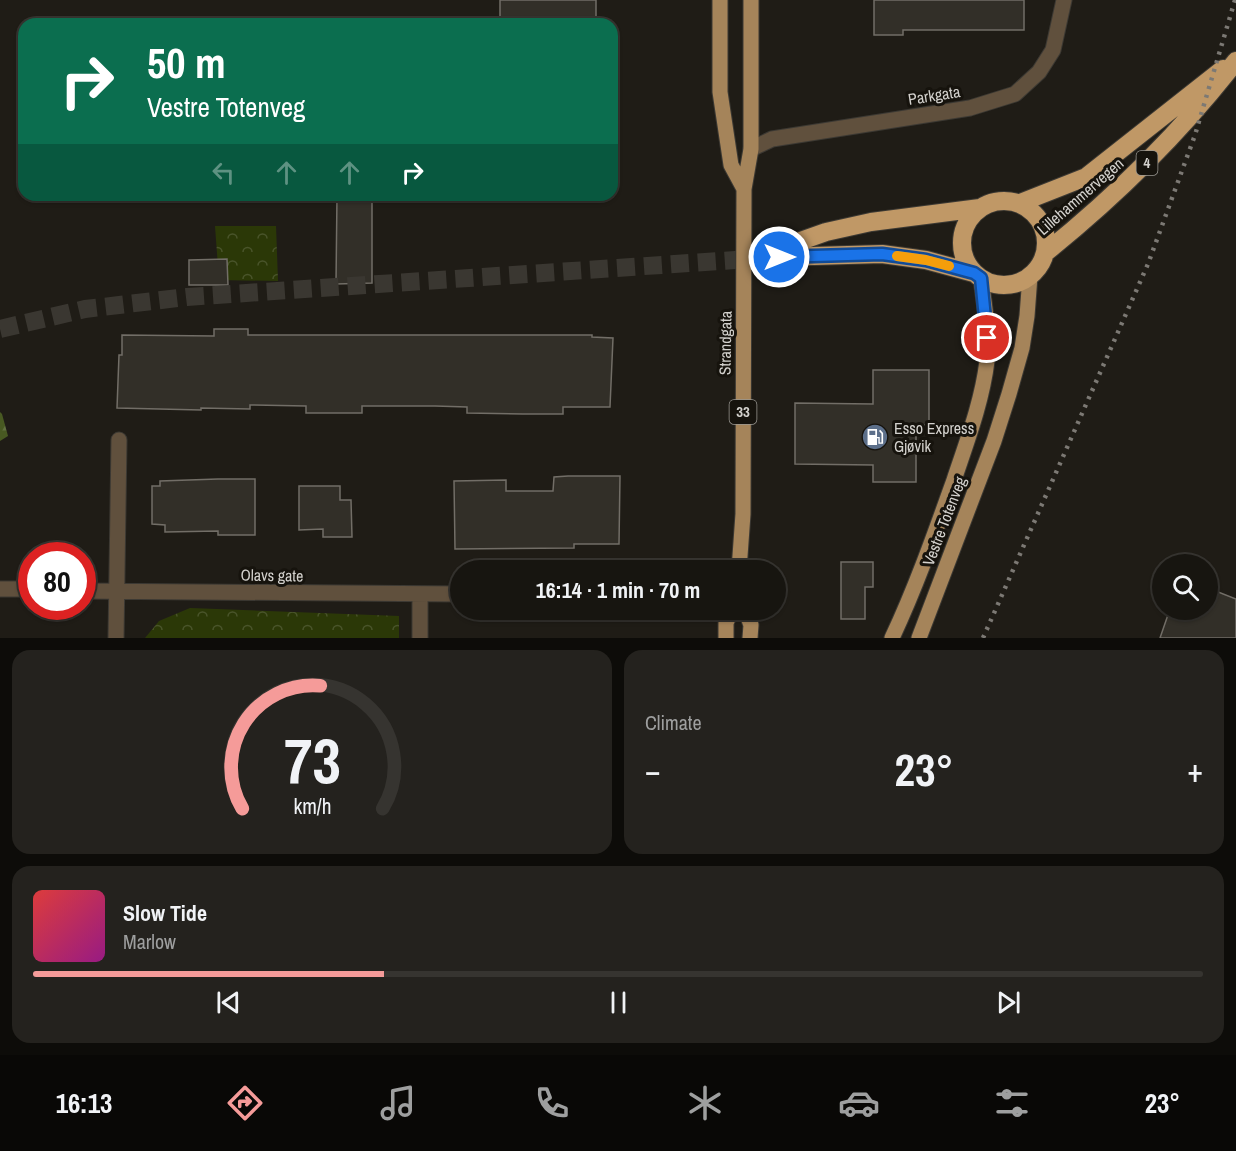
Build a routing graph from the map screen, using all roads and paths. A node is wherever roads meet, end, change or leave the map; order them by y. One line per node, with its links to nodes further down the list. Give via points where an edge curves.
1 (720, 0): 6 (main road, Strandgata / 33, via 720,92 731,165)
2 (751, 0): 5 (main road, Strandgata / 33)
3 (1064, 0): 5 (street, Parkgata, via 1053,50 1039,72 1015,93 970,108 772,139)
4 (1236, 60): 7 (highway, Lillehammervegen / 4, via 1086,177); 9 (highway, Lillehammervegen / 4, via 1163,147 1085,222)
5 (751, 149): 6 (main road, Strandgata / 33)
6 (744, 189): 13 (main road, Strandgata / 33)
7 (1020, 203): 8 (highway, 4, via 992,202); 9 (highway, via 1042,224)
8 (980, 208): 10 (highway, via 963,231 962,246 965,260); 10 (highway, 4, via 826,232 795,243 779,257 882,254 926,260)
9 (1045, 253): 11 (highway, 4)
10 (977, 275): 11 (highway, 4, via 993,284 1006,285); 26 (main road, Vestre Totenveg, via 988,358 983,387 945,503)
11 (1030, 276): 27 (main road, Vestre Totenveg, via 1022,348 1009,394)
12 (119, 440): 17 (street)
13 (741, 560)
14 (0, 589): 15 (street)
15 (18, 589)
16 (96, 591): 17 (street, Olavs gate)
17 (117, 591): 19 (street, Olavs gate); 22 (street)
18 (450, 594): 19 (street, Olavs gate)
19 (420, 595): 23 (street)
20 (727, 620): 24 (main road)
21 (749, 620): 25 (main road)
22 (116, 638)
23 (420, 638)
24 (726, 638)
25 (750, 638)
26 (892, 638)
27 (919, 638)

